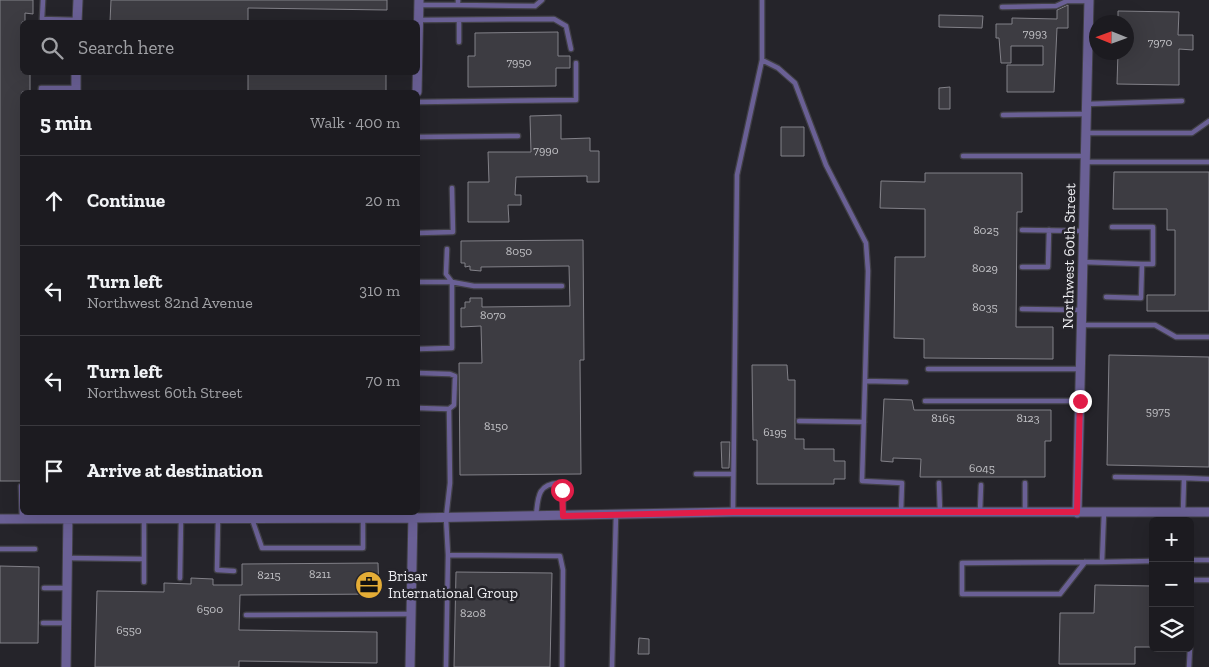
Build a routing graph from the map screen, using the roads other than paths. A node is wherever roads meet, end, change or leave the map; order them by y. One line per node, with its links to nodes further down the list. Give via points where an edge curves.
1 (43, 0): 9 (lane, via 42,19)
2 (78, 0): 10 (street)
3 (542, 0): 7 (lane, via 535,6)
4 (762, 0): 15 (lane)
5 (1089, 0): 8 (lane, via 1067,1 1056,6); 24 (street, Northwest 60th Street)
6 (418, 2): 7 (lane); 11 (street)
7 (458, 3)
8 (1002, 7)
9 (60, 20)
10 (77, 20)
11 (418, 20): 12 (lane)
12 (459, 20): 13 (lane); 14 (lane, via 554,19 566,26)
13 (459, 42)
14 (571, 49)
15 (762, 60): 55 (lane, via 778,68 795,83 826,165 866,244); 64 (lane, via 737,175)
16 (576, 62): 22 (lane, via 576,100)
17 (76, 75): 20 (street)
18 (418, 75): 21 (street)
19 (42, 90): 20 (lane)
20 (76, 90)
21 (418, 90)
22 (420, 102)
23 (1182, 102): 24 (lane)
24 (1086, 109): 25 (lane); 27 (street, Northwest 60th Street)
25 (1003, 115)
26 (1209, 121): 27 (lane, via 1192,133)
27 (1086, 133): 31 (street, Northwest 60th Street)
28 (518, 136): 29 (lane)
29 (420, 137)
30 (963, 156): 31 (lane)
31 (1085, 159): 32 (lane); 37 (street, Northwest 60th Street)
32 (1209, 162)
33 (452, 188): 38 (lane, via 453,232)
34 (1112, 227): 41 (lane, via 1153,227 1153,264)
35 (1022, 230): 36 (lane)
36 (1049, 230): 37 (lane); 42 (lane, via 1048,267)
37 (1084, 231): 40 (street, Northwest 60th Street)
38 (420, 233)
39 (447, 249): 44 (lane, via 446,274)
40 (1083, 262): 41 (lane); 48 (street, Northwest 60th Street)
41 (1142, 264): 46 (lane, via 1141,298)
42 (1022, 267)
43 (420, 282): 44 (lane)
44 (452, 282): 45 (lane, via 474,286); 51 (lane, via 452,348)
45 (562, 286)
46 (1106, 297)
47 (1022, 308): 48 (lane)
48 (1082, 310): 49 (street, Northwest 60th Street)
49 (1082, 325): 50 (lane, via 1155,325 1176,337); 53 (street, Northwest 60th Street)
50 (1209, 338)
51 (420, 349)
52 (928, 369): 53 (lane)
53 (1081, 369): 58 (street, Northwest 60th Street)
54 (420, 373): 60 (lane, via 455,376 454,405)
55 (865, 381): 56 (lane); 62 (lane)
56 (906, 382)
57 (925, 401): 58 (lane)
58 (1080, 401): 76 (street, Northwest 60th Street)
59 (420, 408): 60 (lane)
60 (449, 409): 89 (lane, via 450,483)
61 (799, 421): 62 (lane)
62 (864, 422): 72 (lane, via 862,481 902,483)
63 (696, 474): 64 (lane)
64 (733, 474): 71 (lane)
65 (1115, 476): 66 (lane)
66 (1184, 478): 67 (lane); 78 (lane)
67 (1209, 478)
68 (939, 483): 73 (lane)
69 (1025, 483): 75 (lane)
70 (981, 485): 74 (lane)
71 (733, 512): 72 (street); 80 (street)
72 (901, 512): 73 (street)
73 (940, 512): 74 (street)
74 (980, 512): 75 (street)
75 (1025, 512): 76 (street)
76 (1077, 512): 77 (street)
77 (1104, 512): 78 (street); 104 (lane)
78 (1183, 512): 79 (street)
79 (1209, 512)
80 (616, 514): 86 (street); 121 (lane)
81 (22, 515): 94 (lane)
82 (68, 516): 87 (street); 94 (street); 98 (street)
83 (264, 516): 92 (street); 93 (street)
84 (413, 516): 89 (street); 93 (street); 112 (street)
85 (536, 516): 86 (street); 86 (lane, via 538,493 542,487 558,483 562,490); 89 (street)
86 (563, 516)
87 (149, 517): 91 (street); 99 (lane)
88 (212, 517): 91 (street); 92 (street); 105 (lane, via 217,570)
89 (446, 518): 97 (lane)
90 (0, 519): 94 (street)
91 (181, 519): 106 (lane)
92 (252, 519): 93 (lane, via 262,548 362,548)
93 (363, 519)
94 (22, 520)
95 (0, 549): 96 (lane)
96 (34, 549)
97 (448, 555): 119 (lane); 120 (lane, via 560,556 563,570)
98 (67, 558): 99 (lane); 111 (street)
99 (144, 559): 109 (lane)
100 (1194, 560): 101 (lane)
101 (1209, 560)
102 (1149, 561): 104 (lane)
103 (1085, 562): 103 (lane, via 962,563 962,594 1060,594); 104 (lane)
104 (1102, 562)
105 (234, 571)
106 (180, 578)
107 (1194, 580): 108 (lane)
108 (1209, 580)
109 (144, 582)
110 (44, 588): 111 (lane)
111 (67, 588): 115 (street)
112 (411, 614): 113 (lane); 118 (street)
113 (246, 615)
114 (43, 623): 115 (lane)
115 (67, 623): 117 (street)
116 (1190, 652): 122 (lane)
117 (66, 667)
118 (410, 667)
119 (446, 667)
120 (562, 667)
121 (612, 667)
122 (1189, 667)

